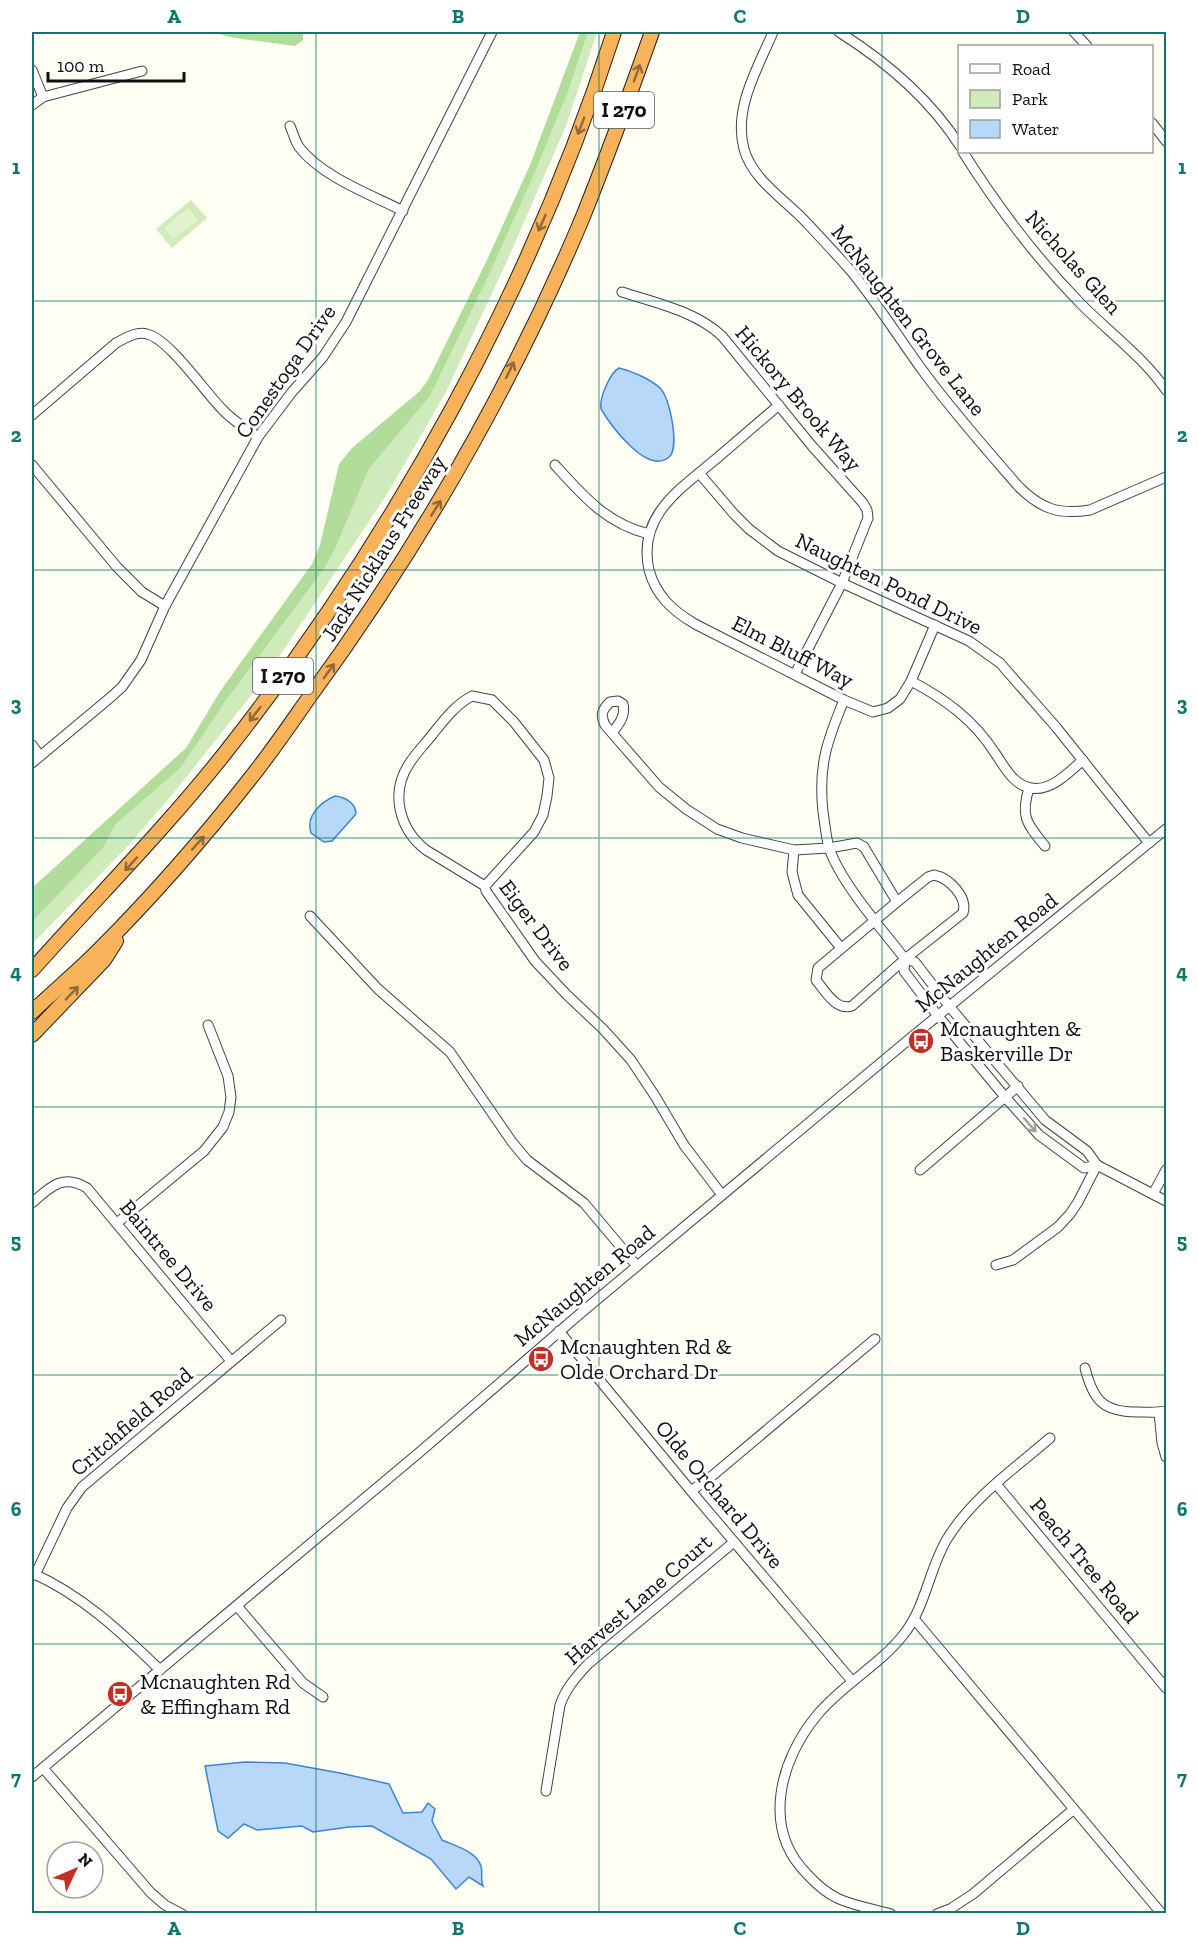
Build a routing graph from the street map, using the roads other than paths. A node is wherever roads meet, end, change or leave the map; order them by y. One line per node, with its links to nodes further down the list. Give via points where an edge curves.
1 (492, 32): 17 (street, Conestoga Drive)
2 (614, 32): 50 (highway, Jack Nicklaus Freeway / I 270, one-way to 50, via 565,169 524,264 412,480 270,695 174,815)
3 (652, 32): 48 (highway, Jack Nicklaus Freeway / I 270, one-way to 3, via 251,778 347,646 441,500 554,281 608,153)
4 (773, 32): 26 (street, McNaughten Grove Lane, via 741,117 749,162 852,273 962,422 1005,471 1040,504 1068,512 1090,510)
5 (839, 32): 15 (street, via 907,83)
6 (1074, 32): 7 (street)
7 (1086, 45)
8 (32, 70): 10 (street)
9 (142, 71): 10 (street)
10 (43, 97): 11 (street)
11 (32, 105)
12 (1153, 124): 14 (street)
13 (290, 126): 17 (street, via 298,146 313,162)
14 (1167, 141)
15 (958, 143)
16 (964, 153): 19 (street, Nicholas Glen, via 1015,228 1046,265)
17 (402, 211): 22 (street, Conestoga Drive, via 333,344)
18 (622, 292): 20 (street, Hickory Brook Way, via 709,325)
19 (1167, 390)
20 (779, 405): 25 (street); 28 (street, Hickory Brook Way, via 867,510 868,518)
21 (32, 415): 22 (street, via 116,343 143,333 157,338 224,411)
22 (258, 437): 29 (street, Conestoga Drive)
23 (32, 465): 29 (street, via 117,567 142,592)
24 (555, 465): 27 (street, via 602,513)
25 (699, 473): 27 (street, via 667,501); 28 (street, Naughten Pond Drive, via 749,529 778,551)
26 (1167, 477)
27 (649, 534): 31 (street, Elm Bluff Way, via 646,554 651,579 668,605 695,624)
28 (842, 583): 30 (street, Naughten Pond Drive); 31 (street)
29 (165, 606): 36 (street, Conestoga Drive, via 141,660 122,687)
30 (935, 625): 32 (street, Elm Bluff Way); 37 (street, Naughten Pond Drive, via 969,641 1000,663)
31 (795, 674): 33 (street, Elm Bluff Way)
32 (911, 681): 33 (street, Elm Bluff Way, via 900,699 881,710 873,712); 39 (street, via 966,718 1011,777)
33 (844, 700): 43 (street, via 822,764)
34 (612, 734): 44 (street, via 659,788 701,820 742,838)
35 (32, 745): 36 (street)
36 (40, 756): 38 (street, Conestoga Drive)
37 (1083, 760): 39 (street, via 1049,785); 41 (street, Naughten Pond Drive)
38 (32, 763)
39 (1029, 788): 42 (street, via 1024,802 1025,817)
40 (1167, 829): 41 (street, McNaughten Road)
41 (1149, 843): 55 (street, McNaughten Road)
42 (1045, 846)
43 (829, 848): 44 (street); 46 (street, via 857,843 864,847); 49 (street)
44 (794, 850): 51 (street, via 792,872 798,895)
45 (485, 886): 45 (street, Eiger Drive, via 417,843 407,830 398,796 410,763 452,711 472,696 492,700 544,760 549,778 543,815 534,832); 66 (street, Eiger Drive, via 536,961 632,1060 684,1145)
46 (897, 902): 49 (street); 52 (street, via 934,875 946,880 964,901 963,913)
47 (310, 916): 71 (street, via 378,988 450,1052 527,1160 584,1203)
48 (130, 917): 56 (highway, Jack Nicklaus Freeway / I 270); 59 (highway, one-way to 48, via 104,960)
49 (876, 921): 51 (street); 52 (street)
50 (73, 924): 53 (highway); 54 (highway, Jack Nicklaus Freeway / I 270)
51 (841, 948): 52 (street, via 818,968 816,980 846,1008)
52 (904, 960): 55 (street, via 915,963); 57 (street, via 904,971)
53 (32, 963)
54 (32, 970)
55 (949, 1006): 57 (street, McNaughten Road); 60 (street)
56 (32, 1012)
57 (938, 1016): 61 (street); 66 (street, McNaughten Road)
58 (208, 1025): 69 (street, via 228,1077 231,1097 223,1127 204,1151)
59 (32, 1035)
60 (1017, 1086): 61 (street); 62 (street, via 1045,1120 1087,1151)
61 (1005, 1097): 62 (street, one-way to 62, via 1039,1135 1068,1157 1084,1168); 63 (street)
62 (1097, 1165): 65 (street); 70 (street, via 1078,1202 1058,1227 1013,1260)
63 (920, 1170)
64 (1167, 1170): 65 (street)
65 (1154, 1194): 67 (street)
66 (722, 1195): 71 (street, McNaughten Road)
67 (1167, 1201)
68 (32, 1203): 69 (street, Baintree Drive, via 49,1188 71,1181 87,1188)
69 (117, 1223): 75 (street, Baintree Drive)
70 (996, 1265)
71 (637, 1266): 73 (street, McNaughten Road)
72 (280, 1320): 75 (street, Critchfield Road)
73 (559, 1331): 81 (street, Olde Orchard Drive); 84 (street, McNaughten Road)
74 (875, 1339): 81 (street)
75 (231, 1360): 83 (street, Critchfield Road, via 82,1487)
76 (1084, 1368): 77 (street, via 1089,1386 1100,1402 1112,1410)
77 (1163, 1412): 79 (street, via 1162,1443)
78 (1050, 1438): 80 (street)
79 (1167, 1457)
80 (996, 1484): 85 (street, via 946,1540); 88 (street, Peach Tree Road)
81 (691, 1491): 82 (street, Olde Orchard Drive)
82 (734, 1542): 87 (street, Olde Orchard Drive); 92 (street, Harvest Lane Court, via 588,1664 564,1692)
83 (33, 1574): 86 (street, via 90,1607)
84 (237, 1606): 86 (street, McNaughten Road); 89 (street, via 303,1683)
85 (915, 1620): 87 (street, via 895,1644); 93 (street)
86 (159, 1670): 90 (street, McNaughten Road)
87 (852, 1681): 97 (street, via 817,1714 795,1747 778,1809 792,1856 819,1887 839,1899)
88 (1167, 1688)
89 (323, 1698)
90 (43, 1768): 91 (street, McNaughten Road); 94 (street, via 133,1874)
91 (32, 1777)
92 (546, 1791)
93 (1074, 1809): 98 (street, via 974,1894); 99 (street)
94 (165, 1905): 95 (street); 96 (street)
95 (159, 1914)
96 (182, 1914)
97 (891, 1914)
98 (937, 1914)
99 (1162, 1914)

